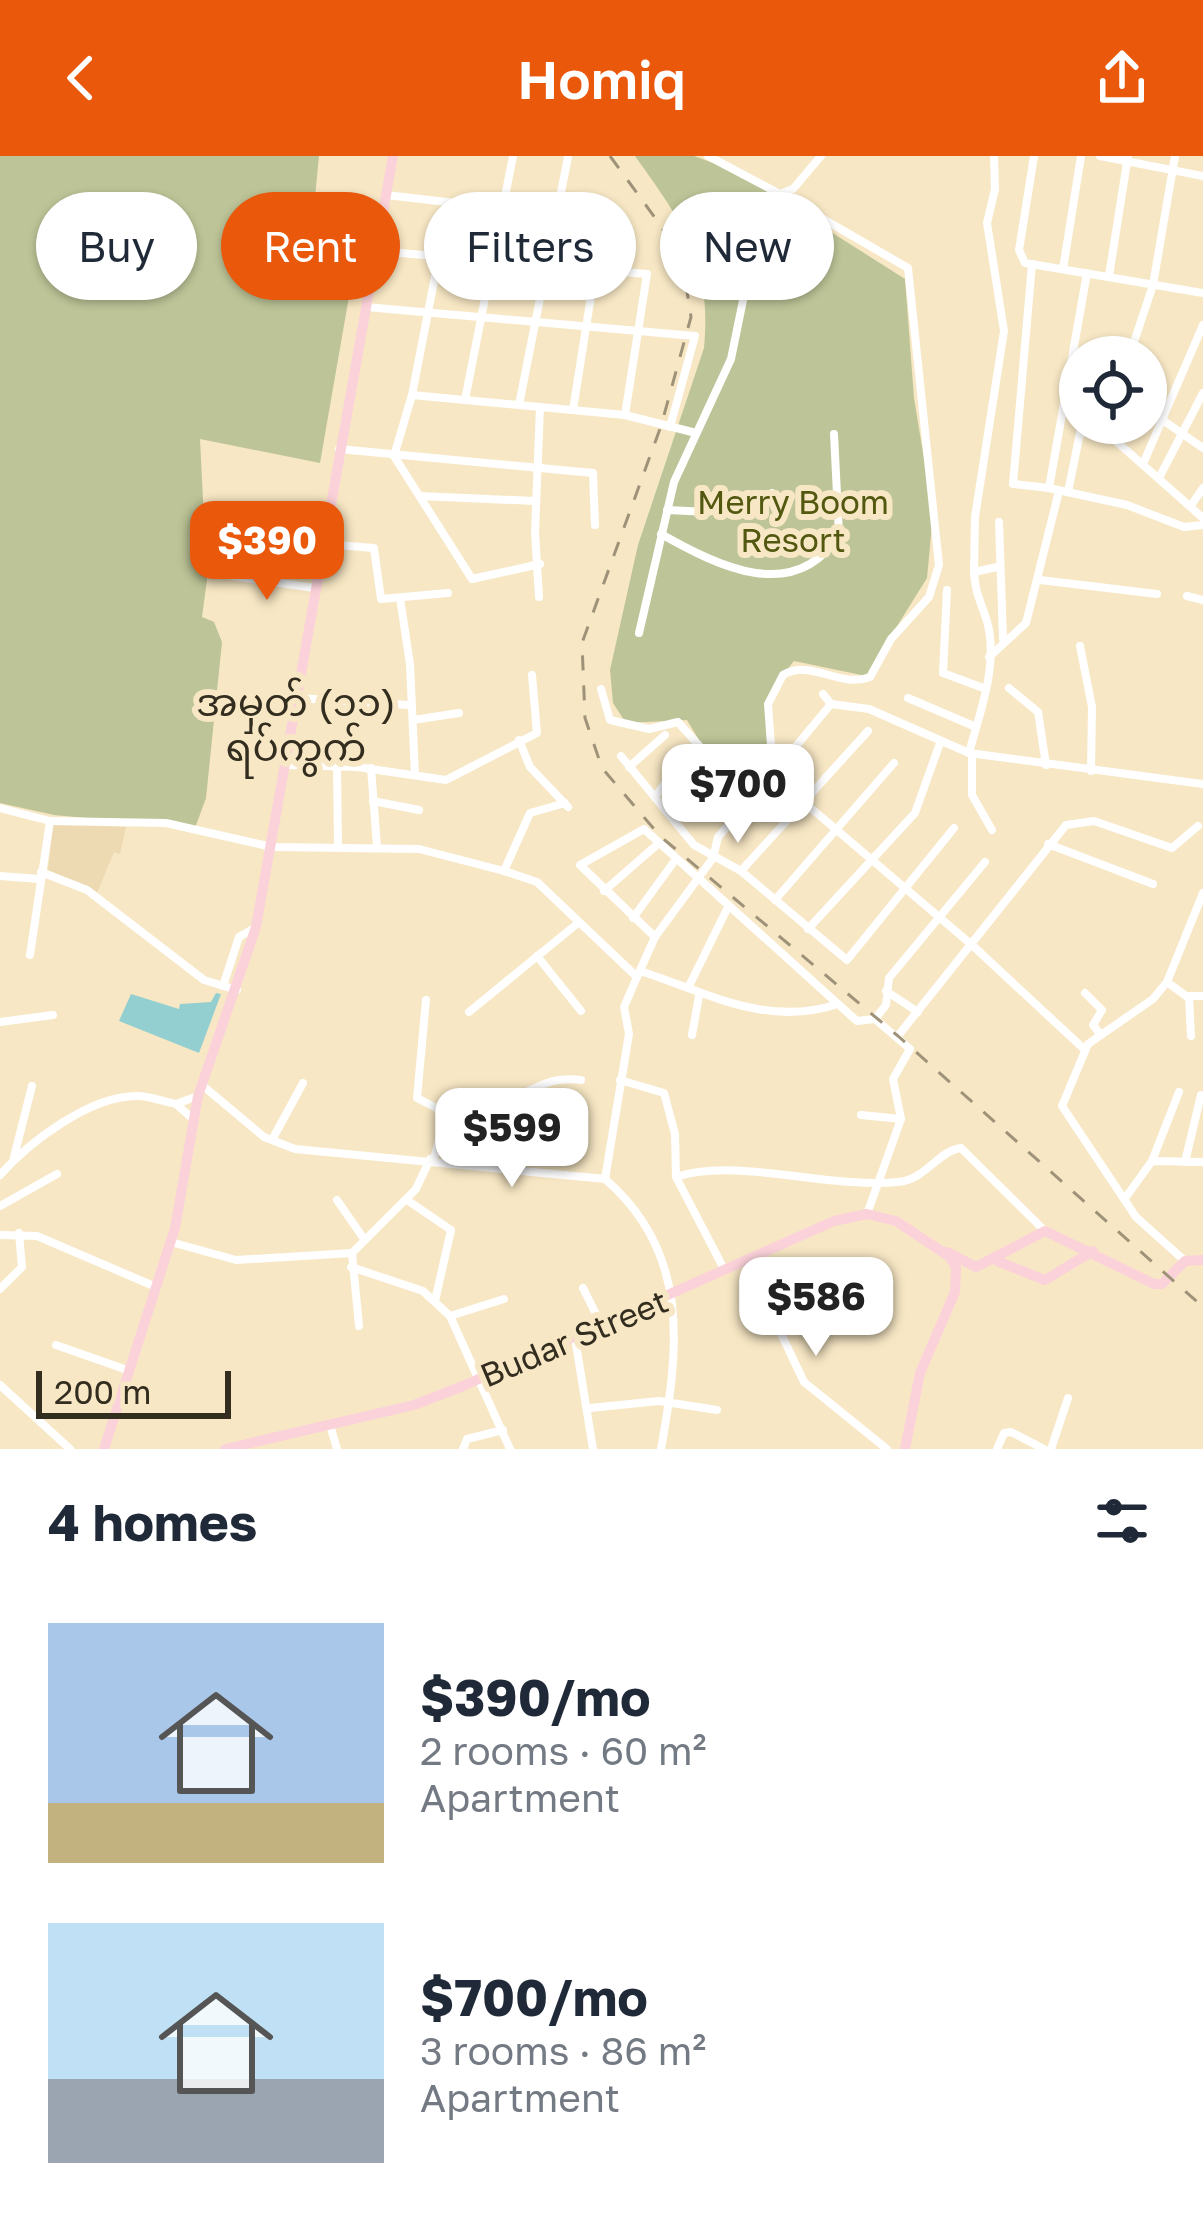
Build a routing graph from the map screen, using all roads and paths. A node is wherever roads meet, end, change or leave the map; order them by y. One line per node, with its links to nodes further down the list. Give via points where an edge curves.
1 (393, 156): 14 (main road)
2 (513, 156): 15 (street)
3 (708, 156): 17 (street)
4 (821, 156): 18 (street)
5 (994, 156): 77 (street, via 988,223 1004,331)
6 (1034, 156): 20 (street, via 1019,250)
7 (1081, 156): 21 (street)
8 (1100, 156): 11 (street)
9 (1175, 156): 12 (street)
10 (568, 158): 16 (street)
11 (1127, 159): 12 (street); 24 (street)
12 (1173, 170): 13 (street); 25 (street)
13 (1203, 176)
14 (387, 192)
15 (507, 192)
16 (560, 192)
17 (776, 192)
18 (785, 192)
19 (834, 225): 94 (street, via 908,268 937,511 939,565 929,597 870,677 846,680 800,668 783,675 769,704 771,745 748,771 702,749 678,722 649,729 610,720)
20 (1032, 264): 21 (street); 64 (street, via 1012,484)
21 (1063, 269): 22 (street)
22 (1088, 273): 24 (street); 64 (street)
23 (636, 274): 39 (street, via 647,274)
24 (1108, 276): 25 (street)
25 (1153, 285): 26 (street); 40 (street)
26 (1203, 293)
27 (366, 300): 33 (main road)
28 (431, 300): 34 (street)
29 (487, 300): 35 (street)
30 (539, 300): 36 (street)
31 (592, 300): 38 (street)
32 (743, 300): 51 (street, via 731,359)
33 (365, 307): 34 (street); 58 (main road)
34 (428, 315): 35 (street); 42 (street)
35 (484, 319): 36 (street); 43 (street)
36 (535, 323): 38 (street); 44 (street)
37 (1203, 325): 47 (street)
38 (588, 327): 39 (street); 46 (street)
39 (642, 331): 48 (street); 50 (street, via 695,336)
40 (1136, 336)
41 (1203, 393): 53 (street)
42 (412, 395): 43 (street); 59 (street)
43 (465, 400): 44 (street)
44 (519, 405): 45 (street)
45 (540, 407): 46 (street); 61 (street)
46 (573, 410): 48 (street)
47 (1167, 414)
48 (626, 415): 50 (street)
49 (1167, 423): 53 (street)
50 (670, 427): 51 (street)
51 (696, 433): 69 (street)
52 (834, 434): 73 (street, via 839,535 805,568 752,574)
53 (1181, 434): 57 (street); 62 (street)
54 (1075, 444): 64 (street)
55 (1120, 444): 60 (street)
56 (1153, 444): 60 (street)
57 (1203, 448)
58 (337, 449): 59 (street); 74 (main road)
59 (394, 456): 61 (street); 66 (street)
60 (1143, 464): 62 (street)
61 (536, 470): 67 (street); 72 (street, via 593,473)
62 (1159, 478): 68 (street)
63 (1203, 488): 68 (street)
64 (1058, 490): 71 (street, via 1184,527); 79 (street)
65 (772, 493): 69 (street, via 708,512)
66 (419, 496): 67 (street); 75 (street, via 472,579)
67 (535, 501): 75 (street)
68 (1192, 505): 71 (street)
69 (667, 511): 73 (street)
70 (998, 522): 76 (street)
71 (1203, 522)
72 (595, 525)
73 (662, 534): 88 (street)
74 (323, 544): 80 (main road); 86 (street, via 374,548 381,599)
75 (540, 564): 85 (street)
76 (997, 567): 77 (street); 89 (street)
77 (974, 572): 91 (street)
78 (226, 575): 80 (street)
79 (1040, 580): 83 (street); 89 (street, via 1026,623)
80 (314, 588): 97 (main road)
81 (947, 590): 95 (street, via 944,673)
82 (448, 593): 86 (street)
83 (1157, 594)
84 (1186, 596): 87 (street)
85 (539, 597)
86 (400, 598): 100 (street)
87 (1203, 600)
88 (638, 633)
89 (1003, 639): 91 (street)
90 (1080, 646): 117 (street, via 1092,707)
91 (989, 657): 95 (street)
92 (532, 675): 106 (street, via 538,727)
93 (1009, 688): 114 (street, via 1038,712)
94 (601, 689)
95 (986, 689): 103 (street)
96 (823, 694): 99 (street)
97 (297, 698): 100 (street); 112 (main road)
98 (908, 698): 103 (street)
99 (831, 704): 107 (street, via 869,709); 119 (street)
100 (409, 705): 102 (street)
101 (459, 713): 102 (street)
102 (413, 720): 118 (street)
103 (976, 727): 108 (street)
104 (868, 731): 122 (street)
105 (664, 735): 115 (street)
106 (519, 740): 118 (street, via 455,778); 140 (street, via 530,766 566,805 530,813)
107 (940, 743): 108 (street); 138 (street, via 915,813)
108 (970, 753): 114 (street); 128 (street, via 972,795)
109 (687, 754): 121 (street)
110 (621, 756): 115 (street)
111 (894, 763): 129 (street)
112 (286, 765): 113 (street); 134 (main road)
113 (337, 765): 116 (street); 135 (street)
114 (1046, 765): 117 (street)
115 (629, 767): 121 (street)
116 (370, 768): 118 (street); 123 (street)
117 (1091, 771): 120 (street)
118 (415, 775)
119 (772, 776): 122 (street); 136 (street, via 718,837)
120 (1203, 784)
121 (655, 797): 136 (street)
122 (806, 800): 129 (street); 141 (street)
123 (373, 801): 125 (street); 133 (street)
124 (0, 808): 126 (street)
125 (418, 811)
126 (50, 821): 134 (street, via 166,823); 143 (street)
127 (954, 828): 146 (street)
128 (992, 830)
129 (838, 832): 138 (street); 149 (street)
130 (1203, 836): 132 (street, via 1196,828 1172,848 1077,823)
131 (659, 843): 137 (street); 147 (street); 147 (street, via 644,829 580,865)
132 (1048, 844): 145 (street); 157 (street)
133 (377, 846): 135 (street); 140 (street)
134 (272, 847): 135 (street); 154 (main road)
135 (338, 847)
136 (713, 858): 141 (street); 144 (street)
137 (676, 859): 144 (street); 151 (street)
138 (870, 860): 146 (street); 155 (street)
139 (985, 862): 152 (street)
140 (504, 871): 153 (street, via 537,881)
141 (741, 871): 149 (street)
142 (0, 876): 143 (street)
143 (40, 876): 158 (street); 162 (street, via 87,890 203,980)
144 (697, 879): 150 (street); 156 (street)
145 (1153, 884)
146 (904, 889): 152 (street); 155 (street, via 847,960)
147 (604, 891): 151 (street)
148 (1203, 892): 161 (street)
149 (775, 900): 155 (street)
150 (728, 907): 163 (street); 171 (street)
151 (633, 918): 156 (street)
152 (938, 920): 157 (street); 165 (street)
153 (578, 922): 159 (street); 160 (street)
154 (256, 927): 162 (street, via 239,937); 164 (main road)
155 (808, 929)
156 (656, 937): 160 (street)
157 (972, 945): 174 (street); 182 (street)
158 (30, 956)
159 (537, 956): 172 (street); 173 (street)
160 (638, 974): 163 (street); 184 (street, via 625,1006)
161 (1167, 982): 168 (street); 179 (street)
162 (223, 986): 164 (street)
163 (689, 986): 167 (street)
164 (237, 990): 187 (main road)
165 (885, 991): 174 (street); 176 (street)
166 (1085, 993): 179 (street, via 1102,1010 1093,1025)
167 (699, 996): 171 (street, via 776,1016); 178 (street)
168 (1189, 996): 169 (street); 180 (street)
169 (1203, 996)
170 (426, 1000): 191 (street, via 417,1102)
171 (838, 1004): 176 (street, via 856,1021)
172 (581, 1011)
173 (469, 1012)
174 (918, 1012): 181 (street)
175 (53, 1015): 177 (street)
176 (875, 1019): 181 (street)
177 (0, 1022)
178 (692, 1035)
179 (1101, 1035): 182 (street)
180 (1191, 1036)
181 (897, 1037): 194 (street, via 910,1053 893,1079)
182 (1084, 1049): 206 (street, via 1062,1106)
183 (581, 1079): 191 (street, via 540,1081 526,1093)
184 (620, 1080): 203 (street, via 664,1093); 204 (street)
185 (303, 1083): 195 (street)
186 (32, 1086): 196 (street)
187 (200, 1090): 190 (street); 193 (main road); 195 (street)
188 (1179, 1092): 198 (street)
189 (1201, 1096): 199 (street)
190 (176, 1104): 193 (street); 196 (street, via 138,1096 109,1102)
191 (446, 1113): 197 (street)
192 (861, 1115): 194 (street)
193 (194, 1119): 216 (main road)
194 (902, 1119): 205 (street)
195 (271, 1141): 197 (street)
196 (14, 1159): 202 (street)
197 (432, 1159): 204 (street); 208 (street)
198 (1152, 1161): 199 (street); 206 (street)
199 (1184, 1162): 200 (street)
200 (1203, 1162)
201 (57, 1174): 209 (street)
202 (0, 1175)
203 (676, 1177): 205 (street, via 737,1170 831,1184); 227 (street)
204 (604, 1179): 232 (street, via 651,1236)
205 (877, 1181): 210 (street); 211 (street, via 909,1180 961,1148)
206 (1126, 1197): 223 (street, via 1136,1217)
207 (337, 1200): 214 (street)
208 (407, 1200): 214 (street); 234 (street, via 451,1230)
209 (0, 1206)
210 (867, 1214): 217 (main road, via 896,1220); 222 (main road, Budar Street)
211 (1045, 1231): 215 (main road); 221 (main road)
212 (19, 1233): 213 (street); 229 (street); 231 (street, via 22,1267)
213 (0, 1234)
214 (364, 1239): 219 (street)
215 (1067, 1239): 218 (main road); 224 (main road)
216 (171, 1242): 219 (street, via 236,1260); 229 (main road)
217 (936, 1246): 226 (main road); 228 (main road, via 950,1257)
218 (1093, 1251): 223 (main road, via 1154,1285); 224 (main road)
219 (352, 1253): 225 (street)
220 (1203, 1260): 223 (main road)
221 (997, 1261): 224 (main road, via 1045,1280); 226 (main road)
222 (747, 1262): 227 (main road, Budar Street); 257 (street, via 804,1382)
223 (1185, 1262)
224 (1073, 1263)
225 (351, 1267): 234 (street); 236 (street)
226 (976, 1267): 228 (main road)
227 (725, 1270): 232 (main road, Budar Street)
228 (957, 1286): 258 (main road, via 920,1373)
229 (158, 1288): 240 (main road)
230 (584, 1288): 237 (street)
231 (0, 1289)
232 (675, 1294): 237 (main road, Budar Street); 244 (street)
233 (504, 1299): 235 (street)
234 (435, 1301): 235 (street)
235 (450, 1316): 241 (street)
236 (359, 1326)
237 (602, 1326): 238 (main road, Budar Street)
238 (575, 1338): 241 (main road, Budar Street); 245 (street)
239 (56, 1345): 240 (street)
240 (130, 1371): 251 (main road)
241 (482, 1378): 247 (main road, Budar Street); 248 (street)
242 (0, 1385): 250 (street)
243 (1068, 1398): 260 (street)
244 (670, 1403): 245 (street); 246 (street); 256 (street)
245 (590, 1408): 255 (street)
246 (717, 1409)
247 (330, 1425): 249 (main road, Budar Street); 252 (street)
248 (503, 1430): 253 (street, via 467,1438); 254 (street)
249 (231, 1448)
250 (70, 1449)
251 (104, 1449)
252 (338, 1449)
253 (463, 1449)
254 (510, 1449)
255 (593, 1449)
256 (662, 1449)
257 (887, 1449)
258 (905, 1449)
259 (998, 1449): 260 (street, via 1011,1432)
260 (1047, 1449)

